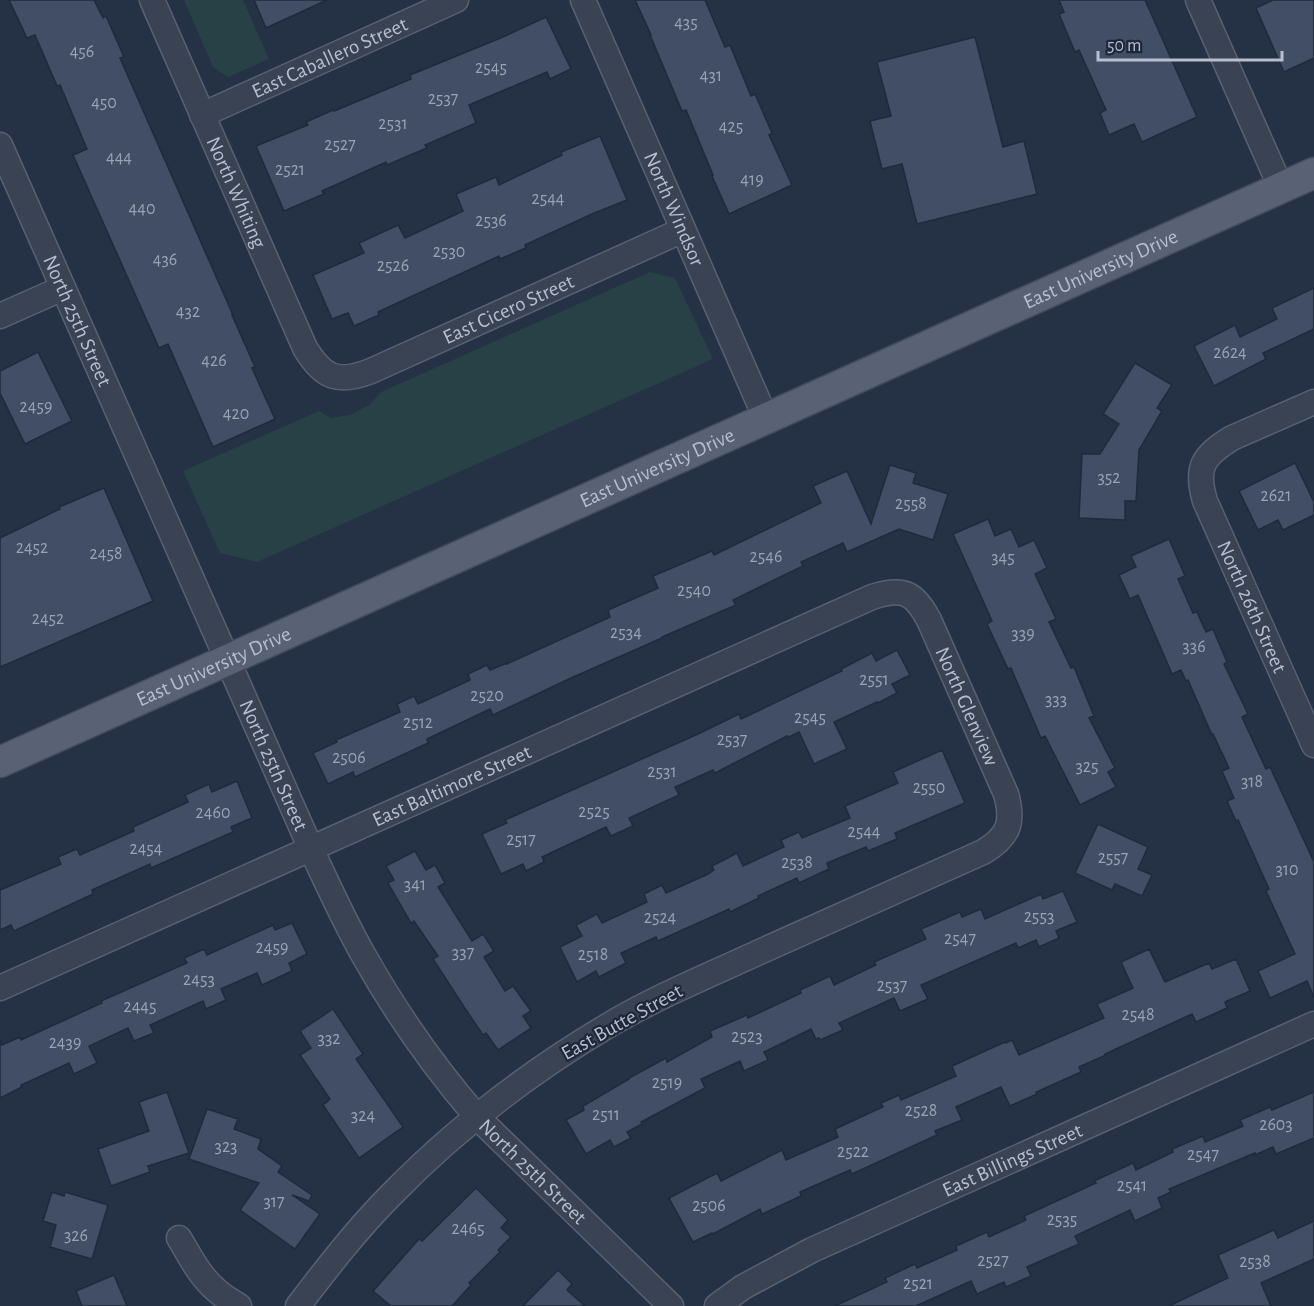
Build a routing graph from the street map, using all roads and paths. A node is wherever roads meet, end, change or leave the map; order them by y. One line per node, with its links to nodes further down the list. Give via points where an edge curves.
1 (152, 0): 5 (street, North Whiting)
2 (456, 0): 5 (street, East Caballero Street)
3 (582, 0): 9 (street, North Windsor)
4 (1198, 0): 8 (street)
5 (202, 115): 12 (street, North Whiting, via 305,348)
6 (0, 145): 10 (street, North 25th Street)
7 (1314, 173): 8 (main road, East University Drive)
8 (1281, 188): 14 (main road, East University Drive)
9 (683, 230): 12 (street, East Cicero Street, via 371,371 346,378); 14 (street, North Windsor)
10 (63, 288): 11 (street); 16 (street, North 25th Street)
11 (0, 316)
12 (332, 377)
13 (1314, 402): 17 (street, North 26th Street, via 1232,438 1209,455 1200,476 1205,501)
14 (766, 419): 16 (main road, East University Drive)
15 (906, 593): 20 (street, North Glenview, via 929,620 1006,794); 21 (street, East Baltimore Street, via 895,591 872,597)
16 (227, 661): 19 (main road, East University Drive); 21 (street, North 25th Street)
17 (1307, 713): 18 (street, North 26th Street)
18 (1314, 745)
19 (0, 762)
20 (1009, 827): 24 (street, East Butte Street, via 994,846 983,852 679,988 610,1024)
21 (311, 849): 22 (street, East Baltimore Street); 24 (street, North 25th Street, via 384,991)
22 (0, 988)
23 (1314, 1024): 29 (street, East Billings Street, via 812,1250 743,1287)
24 (477, 1117): 27 (street, East Butte Street, via 390,1196); 28 (street, North 25th Street)
25 (179, 1238): 26 (street, via 206,1280)
26 (239, 1306)
27 (298, 1306)
28 (670, 1306)
29 (717, 1306)

